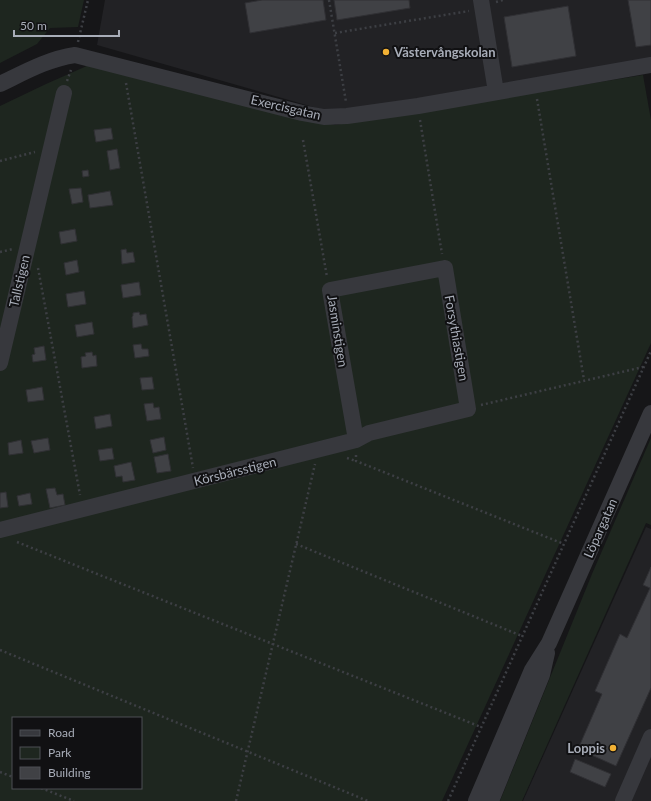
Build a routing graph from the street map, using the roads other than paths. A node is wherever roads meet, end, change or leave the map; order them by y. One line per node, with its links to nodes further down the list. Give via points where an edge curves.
1 (482, 5): 4 (street)
2 (651, 65): 4 (street, Exercisgatan)
3 (0, 84): 4 (street, Exercisgatan, via 42,64 75,55 324,117 418,106)
4 (496, 92)
5 (64, 93): 7 (street, Tallstigen)
6 (445, 268): 8 (street, Forsythiastigen); 10 (street, Jasminstigen, via 330,290)
7 (0, 363)
8 (468, 408): 10 (street, Körsbärsstigen, via 369,432)
9 (651, 413): 12 (street, Löpargatan)
10 (356, 440): 11 (street, Körsbärsstigen)
11 (0, 530)
12 (549, 643): 14 (street, Löpargatan, via 532,670); 15 (street, Löpargatan, via 542,675)
13 (651, 737): 16 (street)
14 (476, 801)
15 (491, 801)
16 (623, 801)

